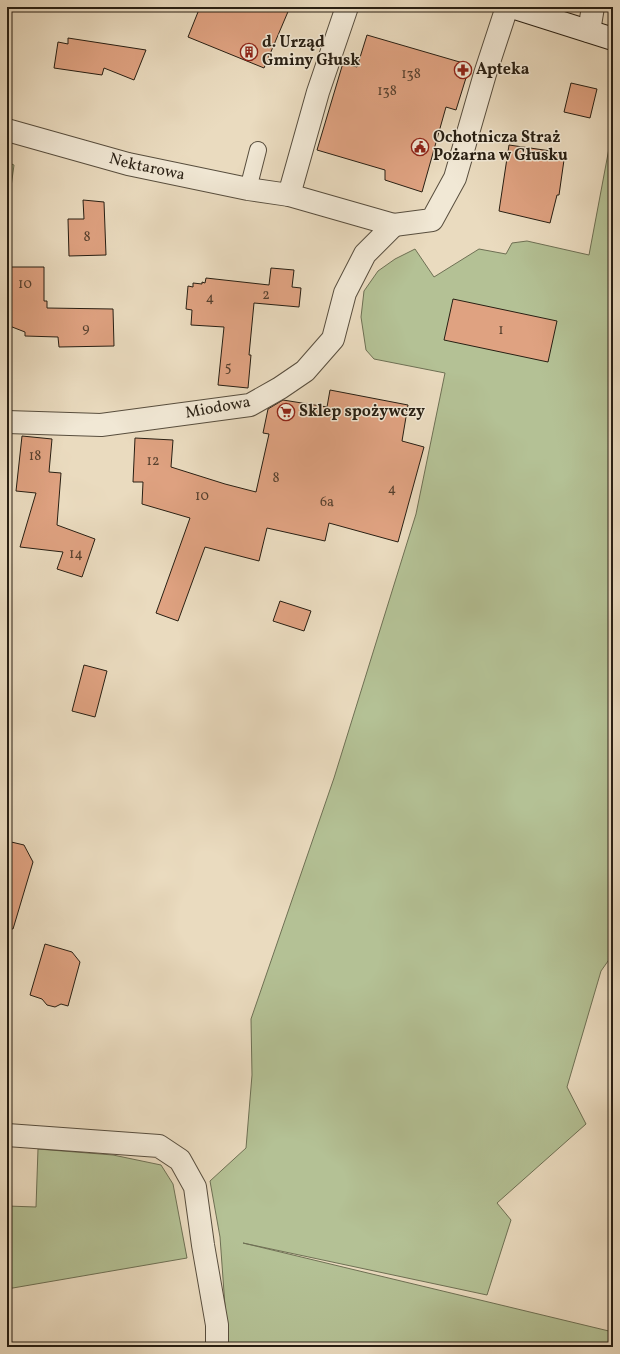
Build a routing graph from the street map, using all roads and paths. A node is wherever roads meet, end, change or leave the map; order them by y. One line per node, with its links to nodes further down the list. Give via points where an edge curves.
1 (347, 7): 10 (street, via 318,92)
2 (506, 7): 11 (street, via 455,178 432,220)
3 (512, 7): 5 (street)
4 (593, 7): 5 (street)
5 (588, 31): 6 (street)
6 (613, 38)
7 (7, 130): 9 (street, Nektarowa, via 128,164)
8 (258, 150): 9 (lane)
9 (248, 189): 10 (street, Nektarowa)
10 (289, 195): 11 (street)
11 (394, 225): 12 (street, Miodowa, via 365,254 344,293 333,339 305,370 250,405 101,425)
12 (7, 422)
13 (7, 1135): 14 (street, via 159,1146 180,1160 195,1187 217,1325)
14 (217, 1344)

